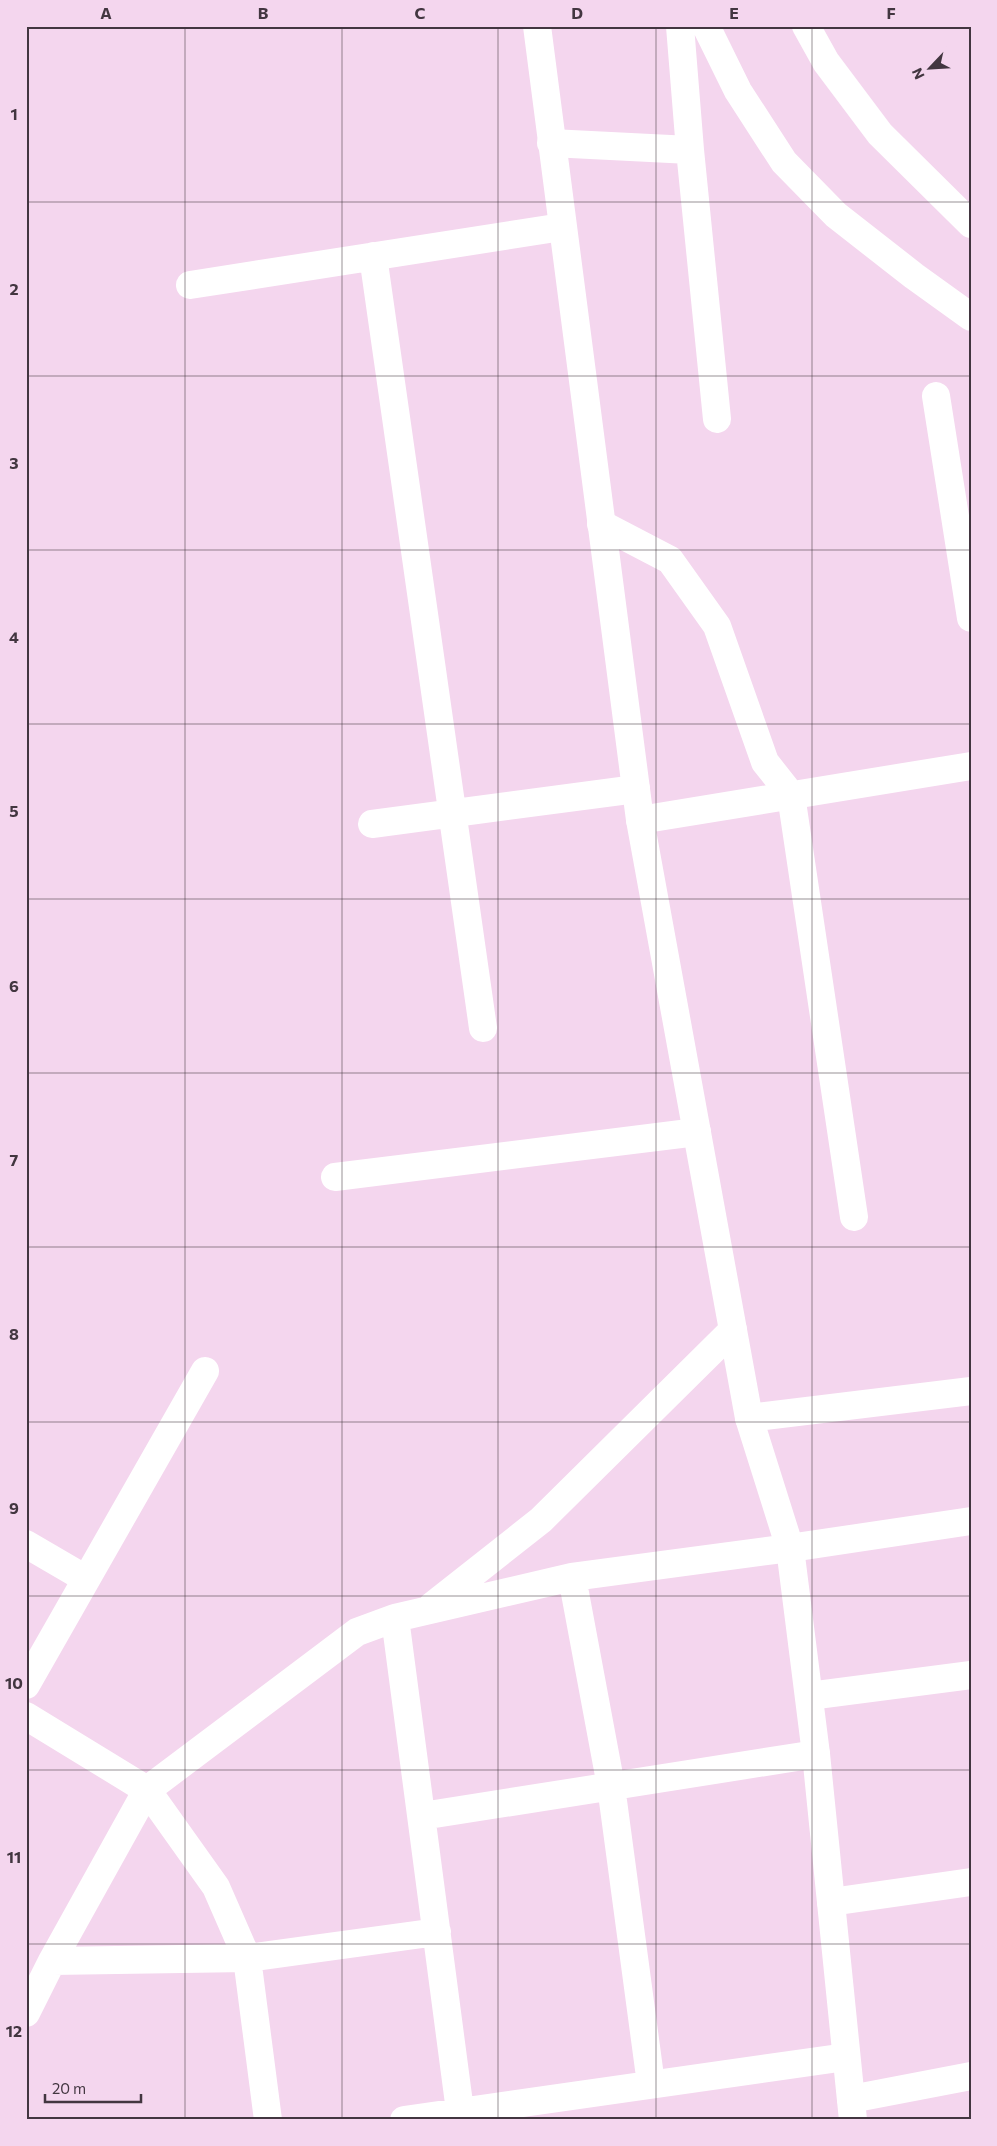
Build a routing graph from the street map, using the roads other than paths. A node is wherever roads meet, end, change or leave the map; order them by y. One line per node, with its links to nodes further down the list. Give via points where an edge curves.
1 (537, 26): 5 (main road)
2 (680, 26): 6 (main road)
3 (706, 26): 11 (main road, via 738,91 784,162 836,215)
4 (806, 26): 7 (main road, via 826,62 880,134)
5 (552, 143): 6 (main road); 8 (main road)
6 (690, 150): 13 (main road)
7 (971, 224)
8 (562, 227): 9 (main road); 14 (main road)
9 (373, 256): 10 (main road); 19 (main road)
10 (190, 284)
11 (971, 317)
12 (936, 396): 15 (main road)
13 (717, 419)
14 (601, 524): 17 (main road); 18 (main road, via 670,560 717,626 765,762)
15 (971, 618)
16 (971, 766): 18 (main road)
17 (636, 789): 19 (main road); 20 (main road)
18 (791, 795): 20 (main road); 25 (main road)
19 (453, 814): 21 (main road); 22 (main road)
20 (640, 820): 23 (main road)
21 (372, 824)
22 (483, 1028)
23 (697, 1132): 24 (main road); 26 (main road)
24 (335, 1177)
25 (854, 1218)
26 (733, 1330): 29 (main road); 35 (main road, via 541,1520)
27 (204, 1371): 34 (main road)
28 (971, 1391): 29 (main road)
29 (749, 1418): 32 (main road)
30 (971, 1521): 32 (main road)
31 (26, 1544): 34 (main road)
32 (790, 1548): 33 (main road); 39 (main road)
33 (572, 1577): 35 (main road); 42 (main road)
34 (86, 1579): 38 (main road)
35 (424, 1612): 36 (main road)
36 (395, 1618): 43 (main road, via 357,1632); 44 (main road)
37 (971, 1675): 39 (main road)
38 (26, 1685)
39 (809, 1696): 41 (main road)
40 (26, 1716): 43 (main road)
41 (816, 1754): 42 (main road); 46 (main road)
42 (611, 1786): 44 (main road); 53 (main road)
43 (147, 1790): 48 (main road, via 216,1887); 49 (main road)
44 (422, 1816): 47 (main road)
45 (971, 1882): 46 (main road)
46 (831, 1902): 51 (main road)
47 (437, 1932): 48 (main road); 55 (main road)
48 (246, 1958): 49 (main road); 57 (main road)
49 (52, 1961): 50 (main road)
50 (26, 2013)
51 (846, 2056): 53 (main road); 54 (main road)
52 (971, 2076): 54 (main road)
53 (651, 2084): 55 (main road)
54 (852, 2109)
55 (460, 2111): 56 (main road)
56 (409, 2119)
57 (268, 2120)

